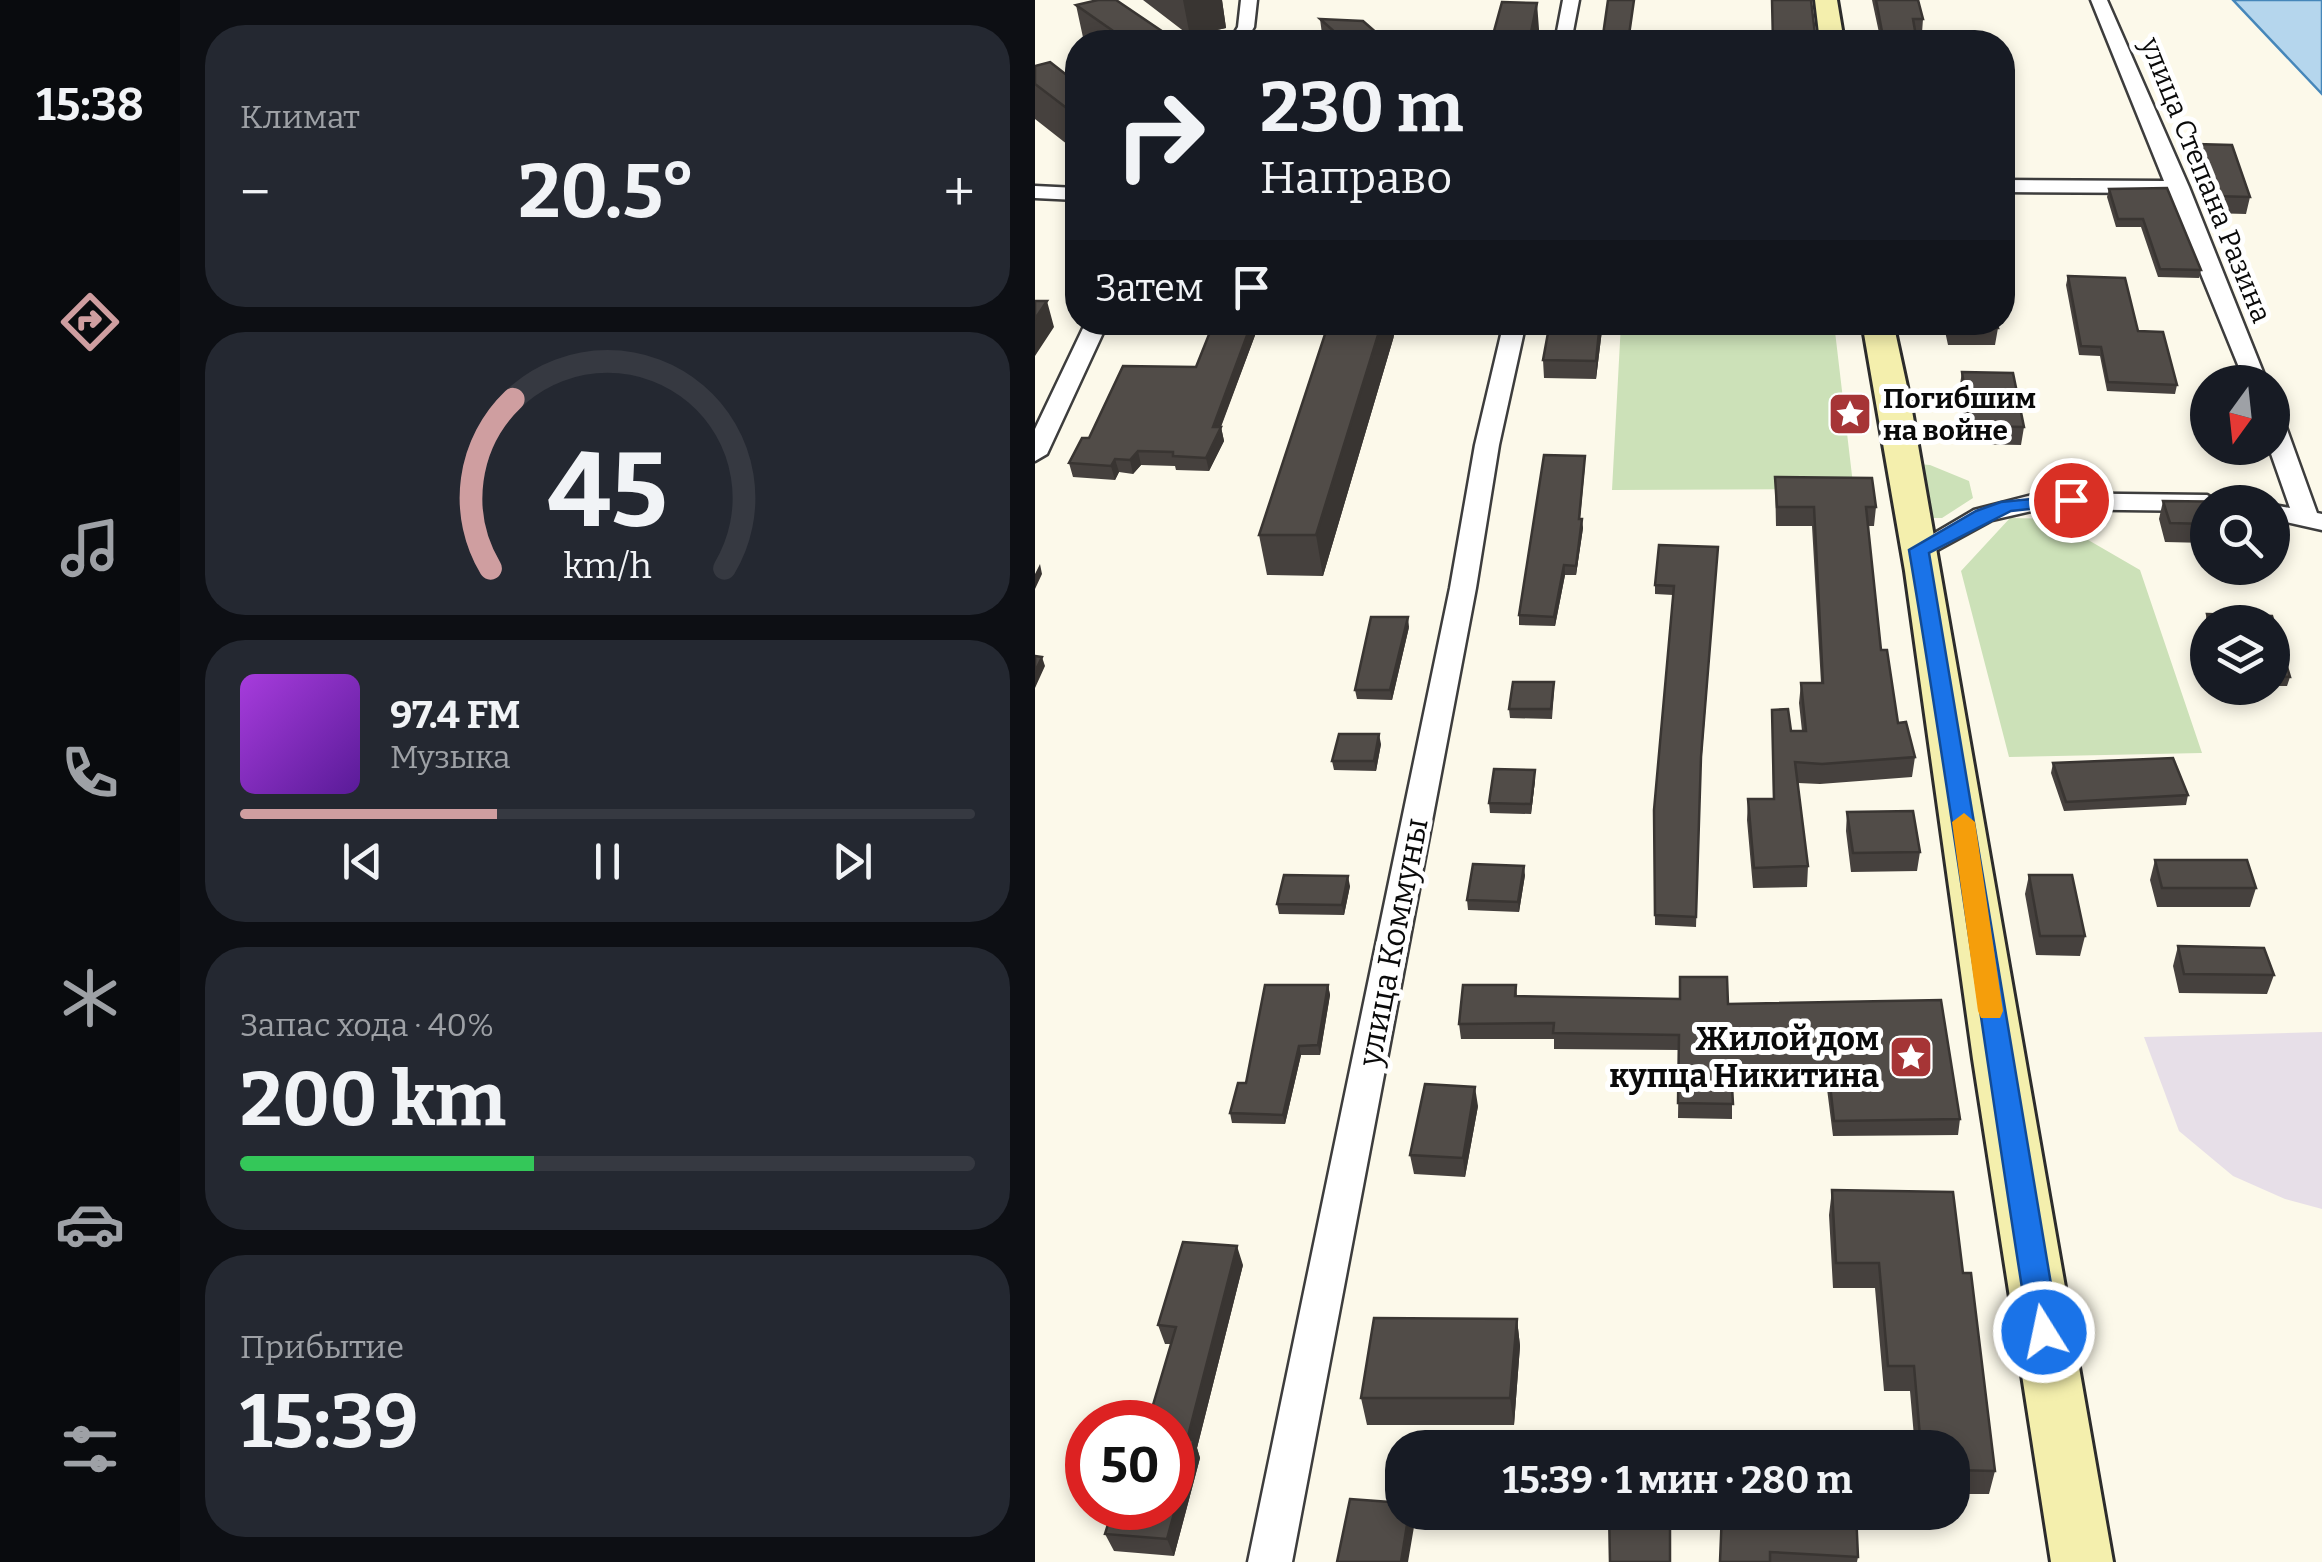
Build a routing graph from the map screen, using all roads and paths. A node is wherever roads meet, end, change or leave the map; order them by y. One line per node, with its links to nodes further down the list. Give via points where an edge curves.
1 (1249, 0): 5 (street)
2 (1571, 0): 6 (street)
3 (1826, 0): 7 (main road)
4 (2099, 0): 9 (street, улица Степана Разина)
5 (1244, 30)
6 (1565, 30)
7 (1830, 30)
8 (2015, 186): 9 (street)
9 (2179, 187): 15 (street, улица Степана Разина)
10 (1035, 192): 11 (street)
11 (1065, 193)
12 (1091, 335): 16 (street)
13 (1512, 335): 21 (street, улица Коммуны)
14 (1880, 335): 20 (main road)
15 (2249, 365)
16 (1035, 454)
17 (2290, 463): 19 (street)
18 (2190, 503): 20 (street, via 2040,500 1983,515)
19 (2314, 519)
20 (1919, 550): 22 (main road)
21 (1270, 1562)
22 (2082, 1562)

